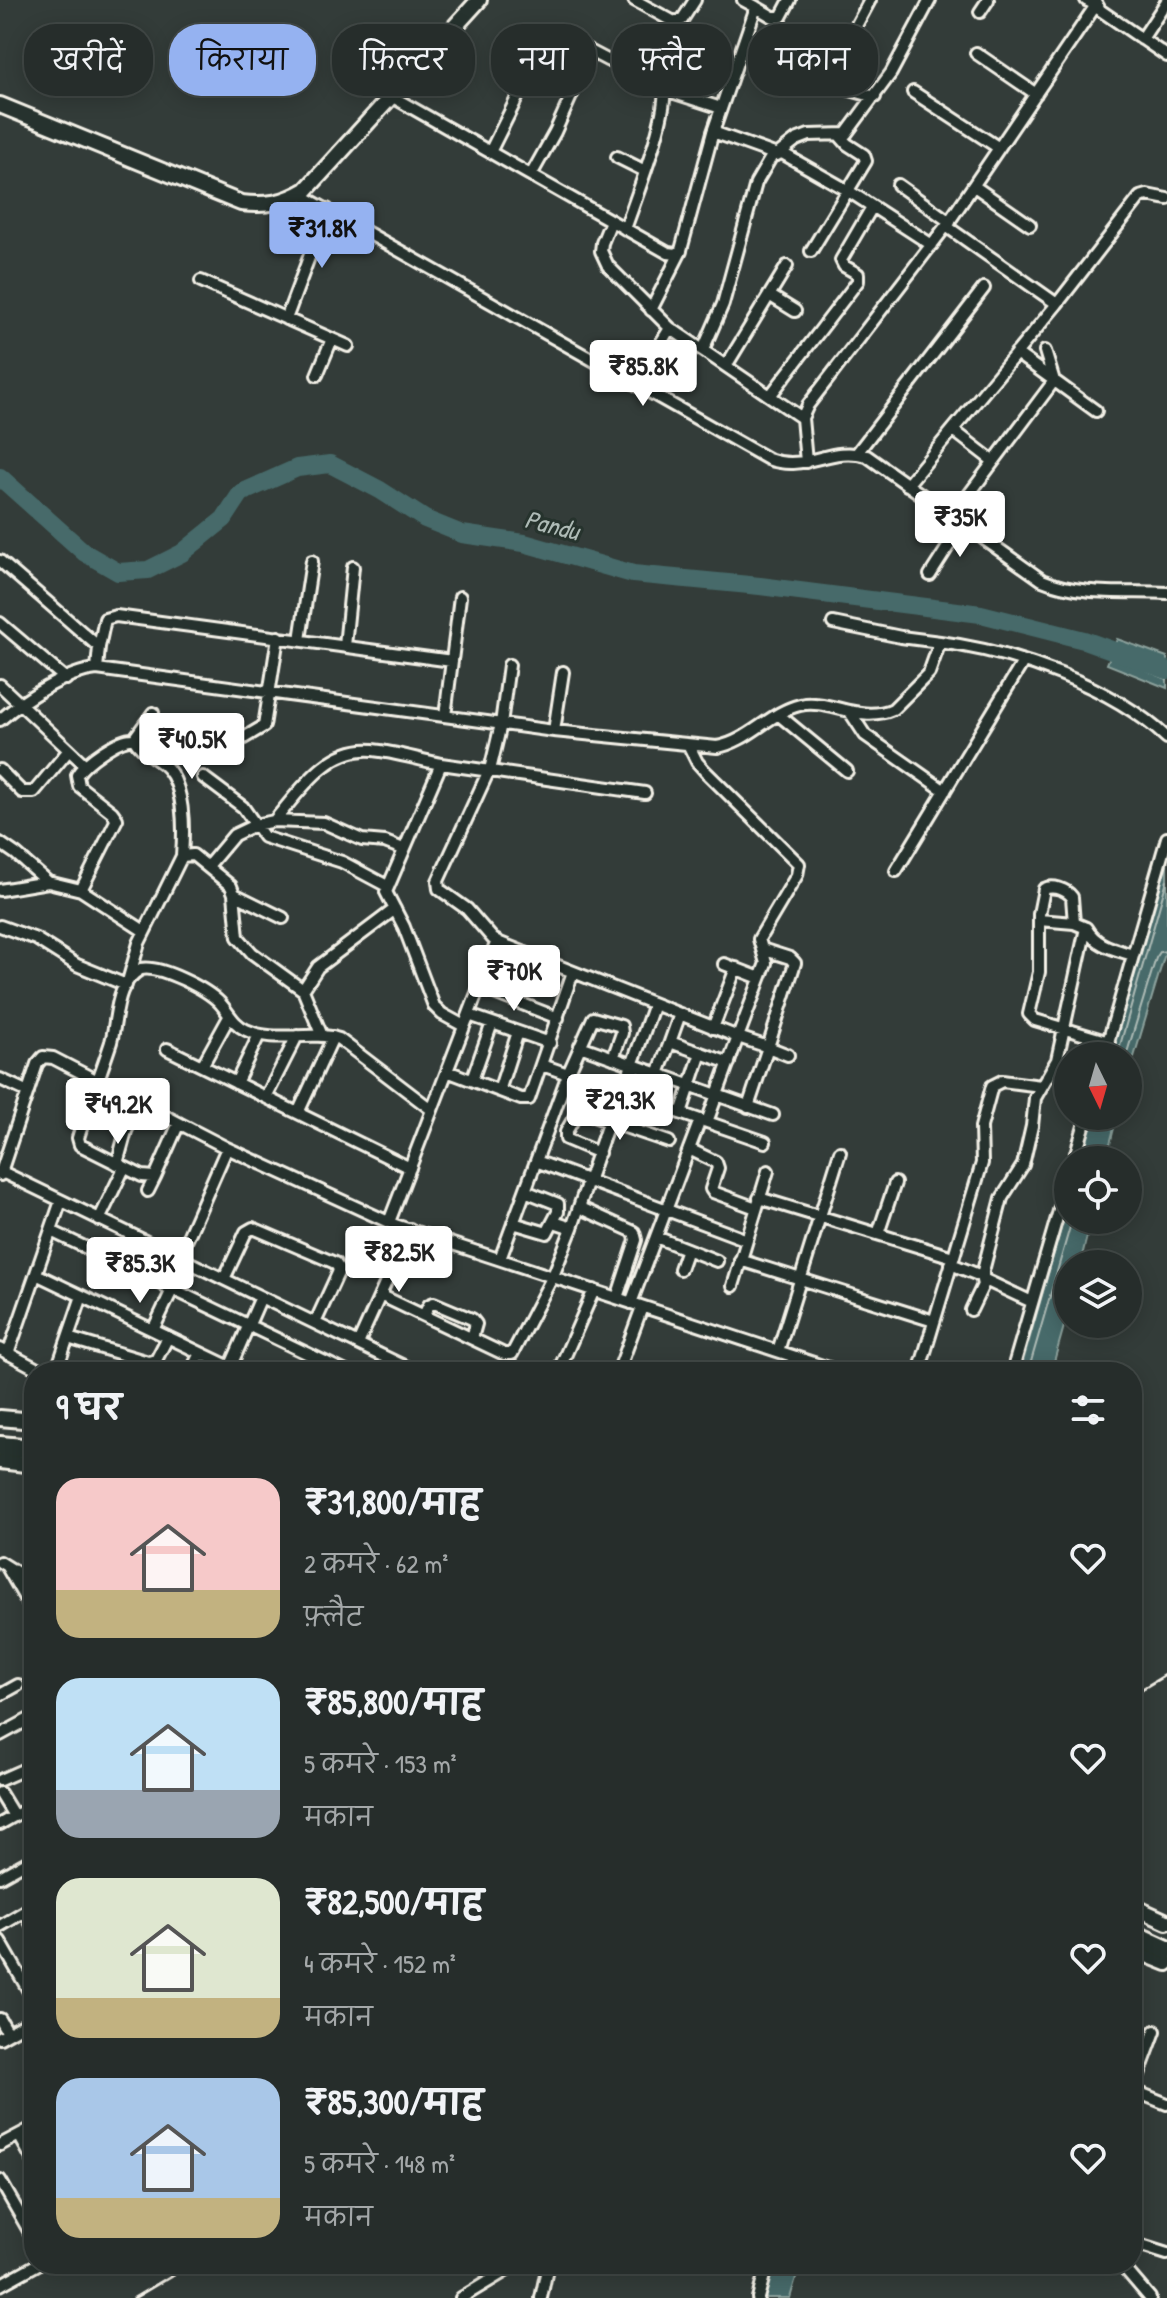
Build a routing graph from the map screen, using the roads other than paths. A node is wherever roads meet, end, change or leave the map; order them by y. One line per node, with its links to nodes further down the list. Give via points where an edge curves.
1 (479, 0): 13 (street)
2 (634, 0): 3 (street, via 674,22 682,20)
3 (695, 0)
4 (743, 0): 11 (street)
5 (790, 0): 11 (street, via 781,17)
6 (870, 0): 24 (street, via 830,80)
7 (930, 0): 24 (street)
8 (988, 0): 12 (street)
9 (1167, 1): 14 (street)
10 (1093, 2): 14 (street); 18 (street)
11 (756, 7): 26 (street)
12 (980, 12)
13 (457, 24)
14 (1142, 39): 16 (street)
15 (976, 53): 18 (street)
16 (1167, 56)
17 (913, 92): 29 (street)
18 (1036, 94): 29 (street)
19 (391, 96): 30 (street); 38 (street)
20 (518, 96): 30 (street)
21 (571, 96): 34 (street)
22 (664, 96): 33 (street)
23 (684, 96): 26 (street)
24 (875, 97): 28 (street, via 851,131)
25 (0, 105): 38 (street, via 241,203 274,205)
26 (721, 108): 27 (street)
27 (713, 132): 31 (street); 47 (street)
28 (840, 136): 31 (street, via 809,135); 37 (street, via 866,158)
29 (999, 148): 36 (street)
30 (490, 152): 34 (street)
31 (777, 154): 37 (street); 60 (street, via 753,191 723,304)
32 (617, 157): 33 (street)
33 (645, 171): 45 (street)
34 (531, 175): 42 (street)
35 (898, 185): 43 (street)
36 (974, 186): 43 (street); 44 (street)
37 (847, 190): 40 (street); 48 (street)
38 (299, 194): 41 (street)
39 (1167, 199): 53 (street, via 1140,197)
40 (872, 207): 46 (street); 67 (street, via 841,260 858,274 858,281)
41 (327, 209): 56 (street); 66 (street)
42 (611, 221): 45 (street); 54 (street, via 602,243 604,258)
43 (948, 224): 46 (street); 53 (street)
44 (1030, 225)
45 (625, 229): 47 (street, via 668,253)
46 (932, 245): 69 (street)
47 (681, 250): 54 (street)
48 (811, 251)
49 (787, 266): 52 (street)
50 (201, 281): 56 (street)
51 (984, 288): 71 (street)
52 (769, 295): 55 (street); 63 (street)
53 (1057, 304): 62 (street)
54 (651, 310): 57 (street)
55 (795, 311)
56 (286, 319): 58 (street)
57 (670, 328): 60 (street); 66 (street)
58 (332, 339): 59 (street); 64 (street)
59 (348, 346)
60 (703, 350): 63 (street)
61 (1045, 351): 65 (street)
62 (1016, 353): 65 (street); 70 (street)
63 (726, 366): 67 (street)
64 (317, 375)
65 (1054, 381): 68 (street); 72 (street)
66 (636, 384): 73 (street, via 768,459 791,465)
67 (770, 396): 69 (street)
68 (1096, 411)
69 (802, 418): 73 (street)
70 (953, 430): 72 (street); 74 (street)
71 (857, 453): 73 (street); 74 (street)
72 (993, 461): 75 (street)
73 (806, 462)
74 (907, 485): 75 (street)
75 (952, 517): 76 (street)
76 (962, 525): 80 (street); 81 (street, via 1059,587)
77 (0, 561): 89 (street)
78 (312, 561): 86 (street)
79 (353, 567): 88 (street)
80 (930, 575)
81 (1167, 593)
82 (460, 597): 90 (street)
83 (0, 623): 95 (street)
84 (833, 623): 87 (street)
85 (278, 637): 86 (street); 89 (street, via 111,616 102,624); 97 (street)
86 (300, 640): 88 (street)
87 (940, 642): 91 (street); 99 (street, via 929,673 893,709)
88 (345, 646): 90 (street)
89 (99, 647): 93 (street)
90 (452, 661): 102 (street)
91 (1023, 662): 106 (street, via 1058,673 1127,708); 117 (street)
92 (509, 665): 104 (street)
93 (97, 669): 95 (street); 97 (street)
94 (563, 672): 105 (street)
95 (66, 679): 98 (street)
96 (0, 685): 98 (street)
97 (270, 692): 102 (street); 110 (street, via 264,726)
98 (20, 702): 103 (street); 109 (street)
99 (850, 712): 101 (street, via 813,703); 117 (street, via 865,735)
100 (153, 713): 107 (street)
101 (779, 715): 108 (street, via 726,746); 114 (street)
102 (445, 716): 104 (street)
103 (0, 720)
104 (501, 724): 105 (street); 115 (street)
105 (554, 731): 108 (street)
106 (1167, 738)
107 (134, 739): 112 (street, via 122,740); 124 (street, via 173,777 183,814)
108 (689, 746): 140 (street, via 705,771 799,864 759,939)
109 (69, 750): 112 (street); 113 (street, via 34,792 22,792)
110 (215, 755)
111 (441, 764): 115 (street); 119 (street, via 372,750 338,756 313,775); 123 (street)
112 (85, 765): 130 (street, via 77,775 79,786 117,819)
113 (0, 770)
114 (847, 771)
115 (489, 772): 118 (street); 139 (street, via 437,885)
116 (203, 777): 120 (street, via 238,802)
117 (945, 791): 126 (street)
118 (645, 793)
119 (274, 821): 120 (street); 123 (street, via 324,823 362,840)
120 (255, 825): 125 (street, via 227,840); 128 (street, via 264,837 342,862)
121 (1167, 838): 141 (street)
122 (0, 844): 127 (street)
123 (403, 849): 128 (street)
124 (182, 856): 125 (street, via 193,855); 138 (street)
125 (208, 866): 131 (street)
126 (896, 871)
127 (48, 882): 129 (street); 130 (street)
128 (387, 886): 132 (street)
129 (0, 890)
130 (81, 890): 138 (street)
131 (234, 894): 133 (street); 148 (street, via 236,929 244,945)
132 (395, 909): 148 (street, via 318,967); 153 (street, via 434,1006)
133 (283, 918)
134 (1039, 920): 135 (street); 135 (street, via 1042,892 1051,887 1072,897); 156 (street, via 1039,972 1029,1014)
135 (1074, 923): 137 (street)
136 (0, 926): 146 (street, via 36,939 77,965)
137 (1086, 928): 141 (street, via 1101,944); 156 (street)
138 (144, 931): 146 (street)
139 (497, 941): 144 (street); 147 (street)
140 (762, 949): 145 (street, via 766,963); 166 (street, via 795,963)
141 (1133, 955): 163 (street)
142 (724, 964): 143 (street)
143 (736, 968): 145 (street); 155 (street)
144 (573, 972): 149 (street); 152 (street)
145 (760, 978): 161 (street)
146 (128, 982): 151 (street, via 141,969 163,970 214,998); 180 (street, via 116,1006 111,1041)
147 (479, 987): 152 (street); 153 (street)
148 (303, 990): 160 (street)
149 (654, 1004): 150 (street); 173 (street)
150 (680, 1014): 155 (street); 162 (street)
151 (229, 1017): 158 (street); 174 (street)
152 (558, 1018): 164 (street)
153 (466, 1021): 154 (street); 175 (street)
154 (492, 1023): 157 (street); 179 (street)
155 (713, 1028): 161 (street)
156 (1065, 1029): 163 (street); 183 (street, via 1053,1069)
157 (518, 1032): 164 (street); 184 (street)
158 (259, 1035): 159 (street); 181 (street)
159 (297, 1036): 160 (street); 188 (street)
160 (328, 1037): 191 (street, via 339,1039); 192 (street)
161 (738, 1037): 166 (street); 171 (street)
162 (670, 1042): 168 (street); 177 (street)
163 (1109, 1042)
164 (550, 1043): 172 (street)
165 (580, 1046): 170 (street); 170 (street, via 593,1018 618,1024 622,1033); 176 (street)
166 (768, 1047): 169 (street); 190 (street)
167 (167, 1049): 174 (street)
168 (701, 1053): 171 (street); 182 (street)
169 (788, 1055)
170 (613, 1058): 173 (street)
171 (729, 1063): 187 (street)
172 (542, 1065): 176 (street); 184 (street, via 529,1099)
173 (632, 1065): 177 (street); 186 (street)
174 (202, 1066): 181 (street)
175 (447, 1071): 179 (street); 191 (street)
176 (568, 1074): 186 (street); 205 (street)
177 (658, 1074): 182 (street)
178 (0, 1079): 185 (street)
179 (472, 1080): 184 (street)
180 (96, 1081): 185 (street, via 43,1057); 189 (street); 206 (street, via 78,1138 80,1145)
181 (236, 1083): 188 (street)
182 (690, 1086): 187 (street); 193 (street)
183 (1041, 1086): 236 (street, via 1002,1081 992,1086 981,1127 982,1163); 250 (street, via 1023,1165 1002,1198 983,1271 983,1279)
184 (499, 1091)
185 (28, 1092): 210 (street)
186 (620, 1092): 193 (street); 195 (street)
187 (717, 1096): 190 (street); 196 (street)
188 (266, 1097): 192 (street)
189 (140, 1103): 197 (street); 206 (street, via 126,1131)
190 (748, 1107): 194 (street)
191 (432, 1110): 207 (street)
192 (298, 1113): 207 (street)
193 (681, 1113): 196 (street)
194 (773, 1115)
195 (609, 1121): 198 (street); 203 (street); 203 (street, via 578,1111 566,1132 568,1142)
196 (704, 1121): 199 (street); 201 (street)
197 (179, 1123): 200 (street); 211 (street)
198 (669, 1142)
199 (765, 1142)
200 (227, 1148): 208 (street); 233 (street)
201 (689, 1149): 217 (street, via 716,1162 713,1192); 219 (street)
202 (840, 1152): 220 (street)
203 (599, 1153): 212 (street)
204 (282, 1158): 208 (street)
205 (536, 1161): 212 (street); 215 (street)
206 (120, 1166): 211 (street); 221 (street)
207 (410, 1168): 222 (street)
208 (275, 1169): 222 (street)
209 (768, 1171): 217 (street)
210 (0, 1172): 216 (street)
211 (155, 1177): 214 (street)
212 (589, 1181): 218 (street); 219 (street)
213 (895, 1183): 229 (street)
214 (148, 1191)
215 (525, 1191): 223 (street, via 558,1204); 224 (street)
216 (61, 1201): 221 (street); 228 (street)
217 (758, 1203): 220 (street); 231 (street)
218 (578, 1210): 226 (street); 249 (street, via 636,1236)
219 (667, 1210): 230 (street); 231 (street)
220 (820, 1216): 229 (street); 242 (street)
221 (99, 1220): 233 (street)
222 (389, 1222): 227 (street)
223 (554, 1222): 224 (street, via 547,1233); 226 (street)
224 (513, 1223): 234 (street)
225 (1054, 1227): 250 (street)
226 (572, 1228): 240 (street)
227 (410, 1229): 234 (street); 246 (street)
228 (51, 1231): 239 (street); 244 (street)
229 (878, 1234): 236 (street)
230 (656, 1237): 232 (street); 251 (street)
231 (747, 1240): 235 (street)
232 (687, 1249): 237 (street); 238 (street)
233 (178, 1257): 241 (street); 244 (street)
234 (500, 1259): 240 (street)
235 (740, 1260): 242 (street); 243 (street)
236 (952, 1260): 252 (street, via 981,1276 983,1285); 254 (street)
237 (717, 1261)
238 (680, 1269)
239 (36, 1274): 247 (street); 263 (street)
240 (553, 1276): 245 (street); 260 (street, via 512,1354)
241 (224, 1279): 248 (street); 255 (street, via 246,1232 253,1228 335,1263 338,1273)
242 (801, 1279): 254 (street); 262 (street)
243 (733, 1286)
244 (169, 1288): 256 (street); 257 (street)
245 (594, 1290): 249 (street); 273 (street)
246 (380, 1295): 253 (street); 261 (street)
247 (82, 1296): 257 (street); 259 (street)
248 (261, 1297): 255 (street); 256 (street)
249 (617, 1298): 251 (street)
250 (1032, 1302): 278 (street)
251 (637, 1305): 262 (street); 274 (street)
252 (971, 1310)
253 (424, 1315): 260 (street); 260 (street, via 434,1303 472,1319)
254 (934, 1321): 277 (street)
255 (315, 1323): 261 (street)
256 (248, 1327): 270 (street); 271 (street)
257 (153, 1330): 258 (street)
258 (168, 1337): 259 (street, via 152,1362); 264 (street)
259 (68, 1338): 267 (street)
260 (472, 1338)
261 (358, 1344): 272 (street)
262 (778, 1351): 265 (street)
263 (4, 1352): 266 (street)
264 (200, 1353): 268 (street); 269 (street)
265 (795, 1357): 275 (street); 276 (street)
266 (24, 1362)
267 (60, 1362)
268 (196, 1362)
269 (215, 1362)
270 (233, 1362)
271 (324, 1362)
272 (395, 1362)
273 (562, 1362)
274 (621, 1362)
275 (793, 1362)
276 (810, 1362)
277 (922, 1362)
278 (1015, 1362)
279 (0, 1418): 280 (street)
280 (24, 1420)
281 (0, 1434): 282 (highway)
282 (24, 1436)
283 (0, 1446): 284 (highway)
284 (24, 1448)
285 (0, 1461): 286 (street)
286 (24, 1464)
287 (4, 1564): 288 (street); 289 (street)
288 (24, 1577)
289 (24, 1597)
290 (18, 1685): 291 (street)
291 (0, 1695)
292 (24, 1722): 293 (street)
293 (0, 1735)
294 (24, 1769): 295 (street)
295 (0, 1780)
296 (0, 1793): 298 (street)
297 (24, 1810): 298 (street)
298 (14, 1816): 299 (street)
299 (0, 1824)
300 (24, 1863): 301 (street)
301 (0, 1876)
302 (1142, 1911): 304 (street)
303 (24, 1912): 305 (street)
304 (1167, 1922)
305 (0, 1926)
306 (1142, 1926): 307 (highway)
307 (1167, 1937)
308 (1142, 1939): 310 (highway)
309 (0, 1941): 313 (street)
310 (1167, 1950)
311 (1142, 1953): 312 (street)
312 (1167, 1963)
313 (24, 1983)
314 (0, 2019): 317 (street)
315 (24, 2025): 317 (street)
316 (1155, 2031): 318 (street)
317 (4, 2036)
318 (1142, 2065)
319 (1142, 2095): 320 (street)
320 (1167, 2104)
321 (24, 2132): 322 (street)
322 (19, 2135): 323 (street); 324 (street)
323 (24, 2144)
324 (0, 2145)
325 (0, 2180): 326 (street)
326 (24, 2222)
327 (1142, 2246): 328 (street)
328 (1167, 2254)
329 (24, 2272): 334 (street)
330 (501, 2274): 335 (street)
331 (546, 2274): 336 (street)
332 (764, 2274): 337 (street)
333 (1130, 2274): 338 (street)
334 (0, 2285)
335 (461, 2298)
336 (541, 2298)
337 (758, 2298)
338 (1150, 2298)

